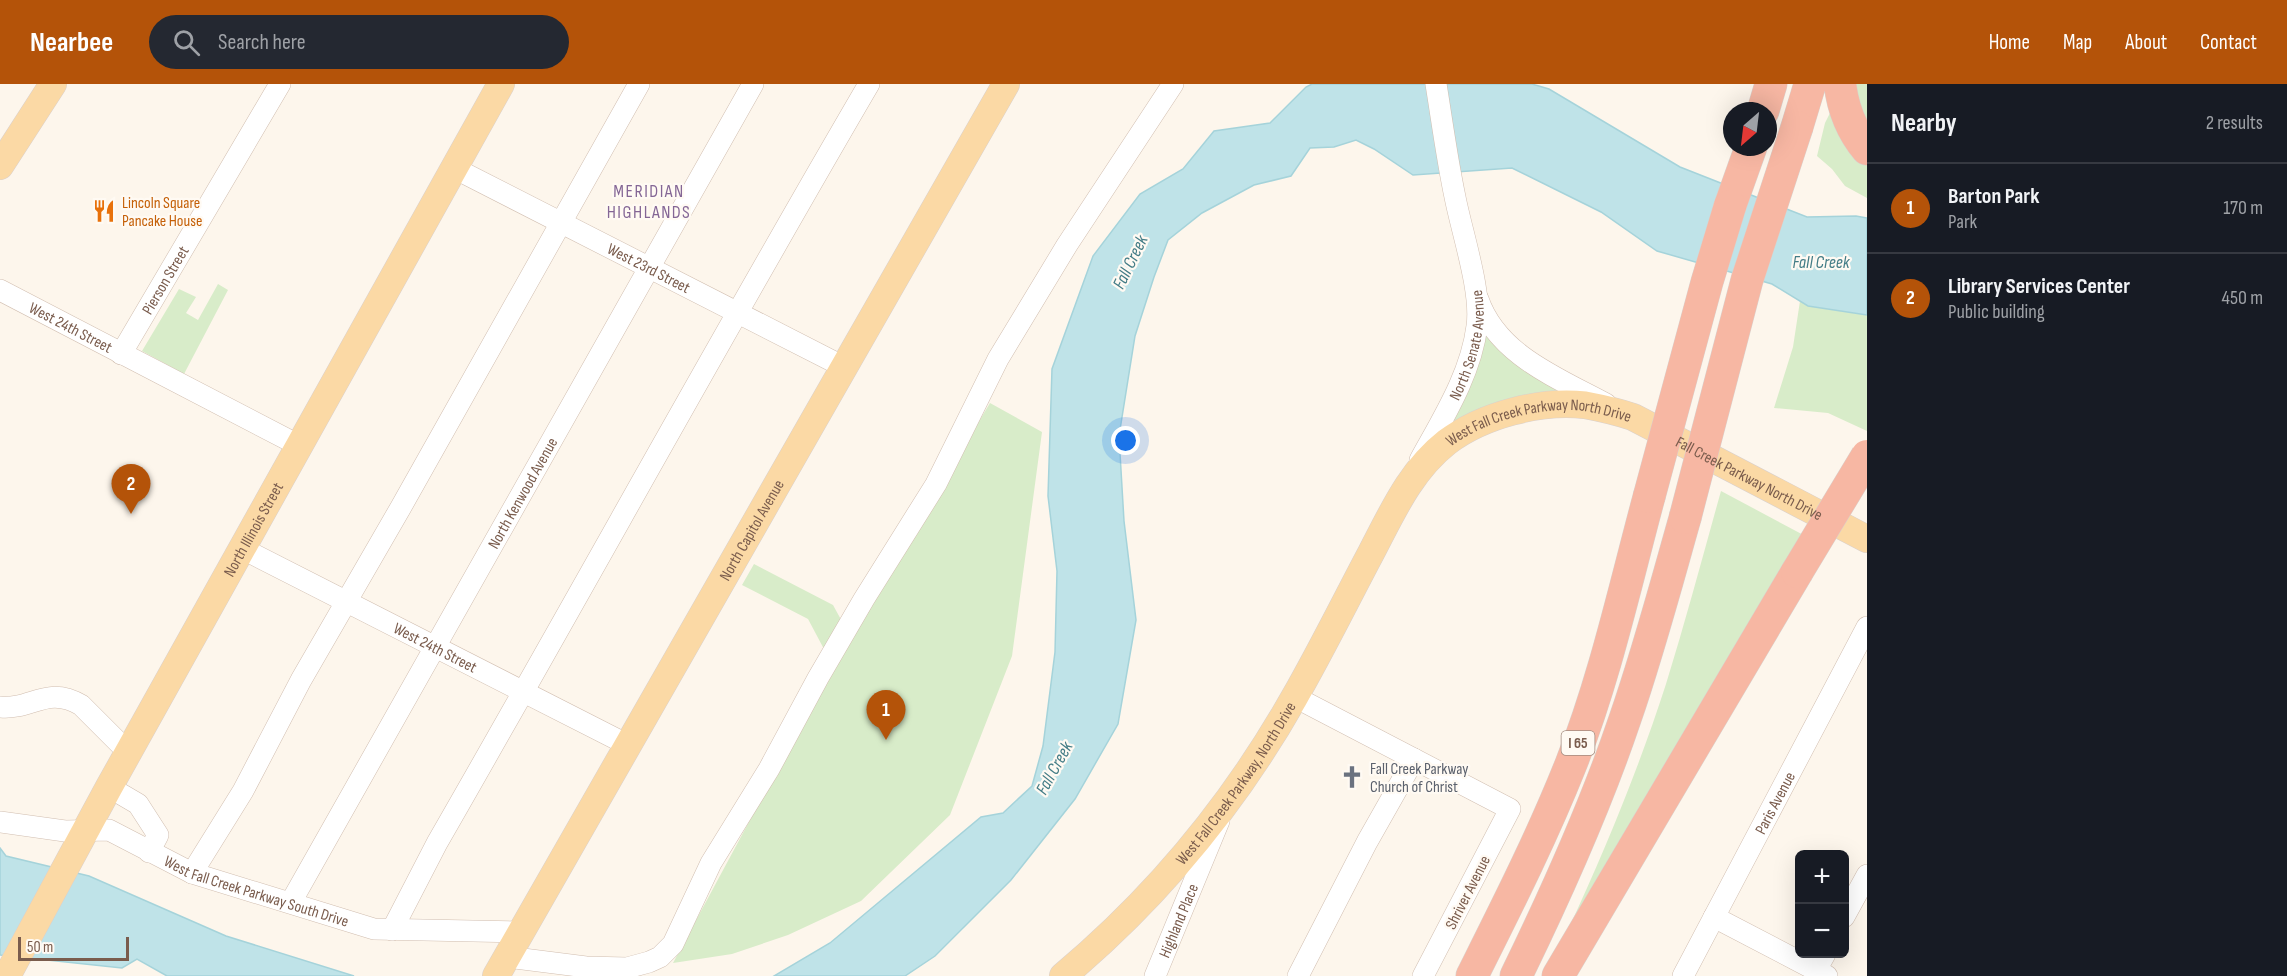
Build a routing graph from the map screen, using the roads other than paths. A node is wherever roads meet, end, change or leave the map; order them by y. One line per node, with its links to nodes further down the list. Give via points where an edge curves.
1 (34, 84): 15 (main road)
2 (52, 84): 19 (main road)
3 (280, 84): 27 (street, Pierson Street, via 228,163)
4 (501, 84): 20 (main road, North Illinois Street)
5 (639, 84): 22 (street)
6 (753, 84): 23 (street, North Kenwood Avenue)
7 (869, 84): 26 (street)
8 (1006, 84): 28 (main road, North Capitol Avenue)
9 (1173, 84): 57 (street, via 1067,244 998,359 936,484 864,599 770,769 711,863 673,944 660,957 627,968)
10 (1436, 84): 24 (street, North Senate Avenue)
11 (1771, 84): 14 (highway)
12 (1810, 84): 65 (highway, I 65, bridge, via 1747,280 1648,648 1613,754 1565,873)
13 (1840, 84): 16 (highway, via 1851,126)
14 (1752, 102)
15 (0, 137)
16 (1867, 149)
17 (1738, 156): 21 (highway)
18 (1748, 156): 21 (highway, I 65)
19 (0, 166)
20 (454, 168): 22 (street, West 23rd Street); 30 (main road, North Illinois Street)
21 (1730, 206): 64 (highway, I 65, bridge, via 1599,683 1540,840)
22 (560, 222): 23 (street, West 23rd Street); 36 (street)
23 (649, 268): 26 (street, West 23rd Street); 38 (street, North Kenwood Avenue)
24 (1472, 277): 29 (street, West Fall Creek Parkway North Drive, via 1479,303 1511,347 1540,369); 32 (street, North Senate Avenue, via 1477,316 1472,350 1447,410)
25 (0, 290): 27 (street, West 24th Street)
26 (739, 313): 28 (street, West 23rd Street); 39 (street)
27 (121, 354): 30 (street, West 24th Street)
28 (844, 367): 42 (main road, North Capitol Avenue)
29 (1633, 417): 32 (main road, West Fall Creek Parkway North Drive, via 1566,405 1535,407 1501,416 1452,439); 33 (main road, Fall Creek Parkway North Drive)
30 (300, 446): 34 (main road, North Illinois Street)
31 (1867, 456): 66 (highway, bridge)
32 (1408, 483): 35 (main road, West Fall Creek Parkway North Drive)
33 (1867, 539)
34 (243, 549): 36 (street, West 24th Street); 43 (main road, North Illinois Street)
35 (1368, 560): 40 (main road, West Fall Creek Parkway, North Drive)
36 (347, 602): 38 (street, West 24th Street); 50 (street, via 243,791)
37 (1867, 627): 54 (street, Paris Avenue)
38 (435, 647): 39 (street, West 24th Street); 52 (street, North Kenwood Avenue)
39 (523, 692): 42 (street, West 24th Street); 55 (street)
40 (1295, 697): 44 (street); 46 (main road, West Fall Creek Parkway, North Drive)
41 (0, 707): 43 (street, via 21,706 43,698 74,701)
42 (628, 745): 56 (main road, North Capitol Avenue)
43 (129, 753): 45 (main road, North Illinois Street)
44 (1414, 759): 62 (street); 63 (street, Shriver Avenue, via 1510,808)
45 (109, 788): 48 (main road, North Illinois Street); 49 (street, via 138,804 158,835)
46 (1228, 800): 60 (main road, West Fall Creek Parkway, North Drive, via 1147,899); 61 (street, Highland Place)
47 (0, 822): 48 (street, West Fall Creek Parkway South Drive, via 65,831)
48 (81, 839): 49 (street, West Fall Creek Parkway South Drive, via 109,830); 59 (main road, North Illinois Street)
49 (149, 852): 50 (street, West Fall Creek Parkway South Drive)
50 (192, 873): 52 (street, West Fall Creek Parkway South Drive)
51 (1867, 875): 53 (street)
52 (291, 902): 55 (street, West Fall Creek Parkway South Drive, via 374,929)
53 (1849, 909)
54 (1714, 917): 58 (street); 67 (street, Paris Avenue)
55 (392, 930): 56 (street, West Fall Creek Parkway South Drive)
56 (520, 932): 57 (main road, North Capitol Avenue)
57 (500, 970)
58 (1822, 970)
59 (7, 976)
60 (1063, 976)
61 (1155, 976)
62 (1298, 976)
63 (1423, 976)
64 (1472, 976)
65 (1516, 976)
66 (1558, 976)
67 (1683, 976)

